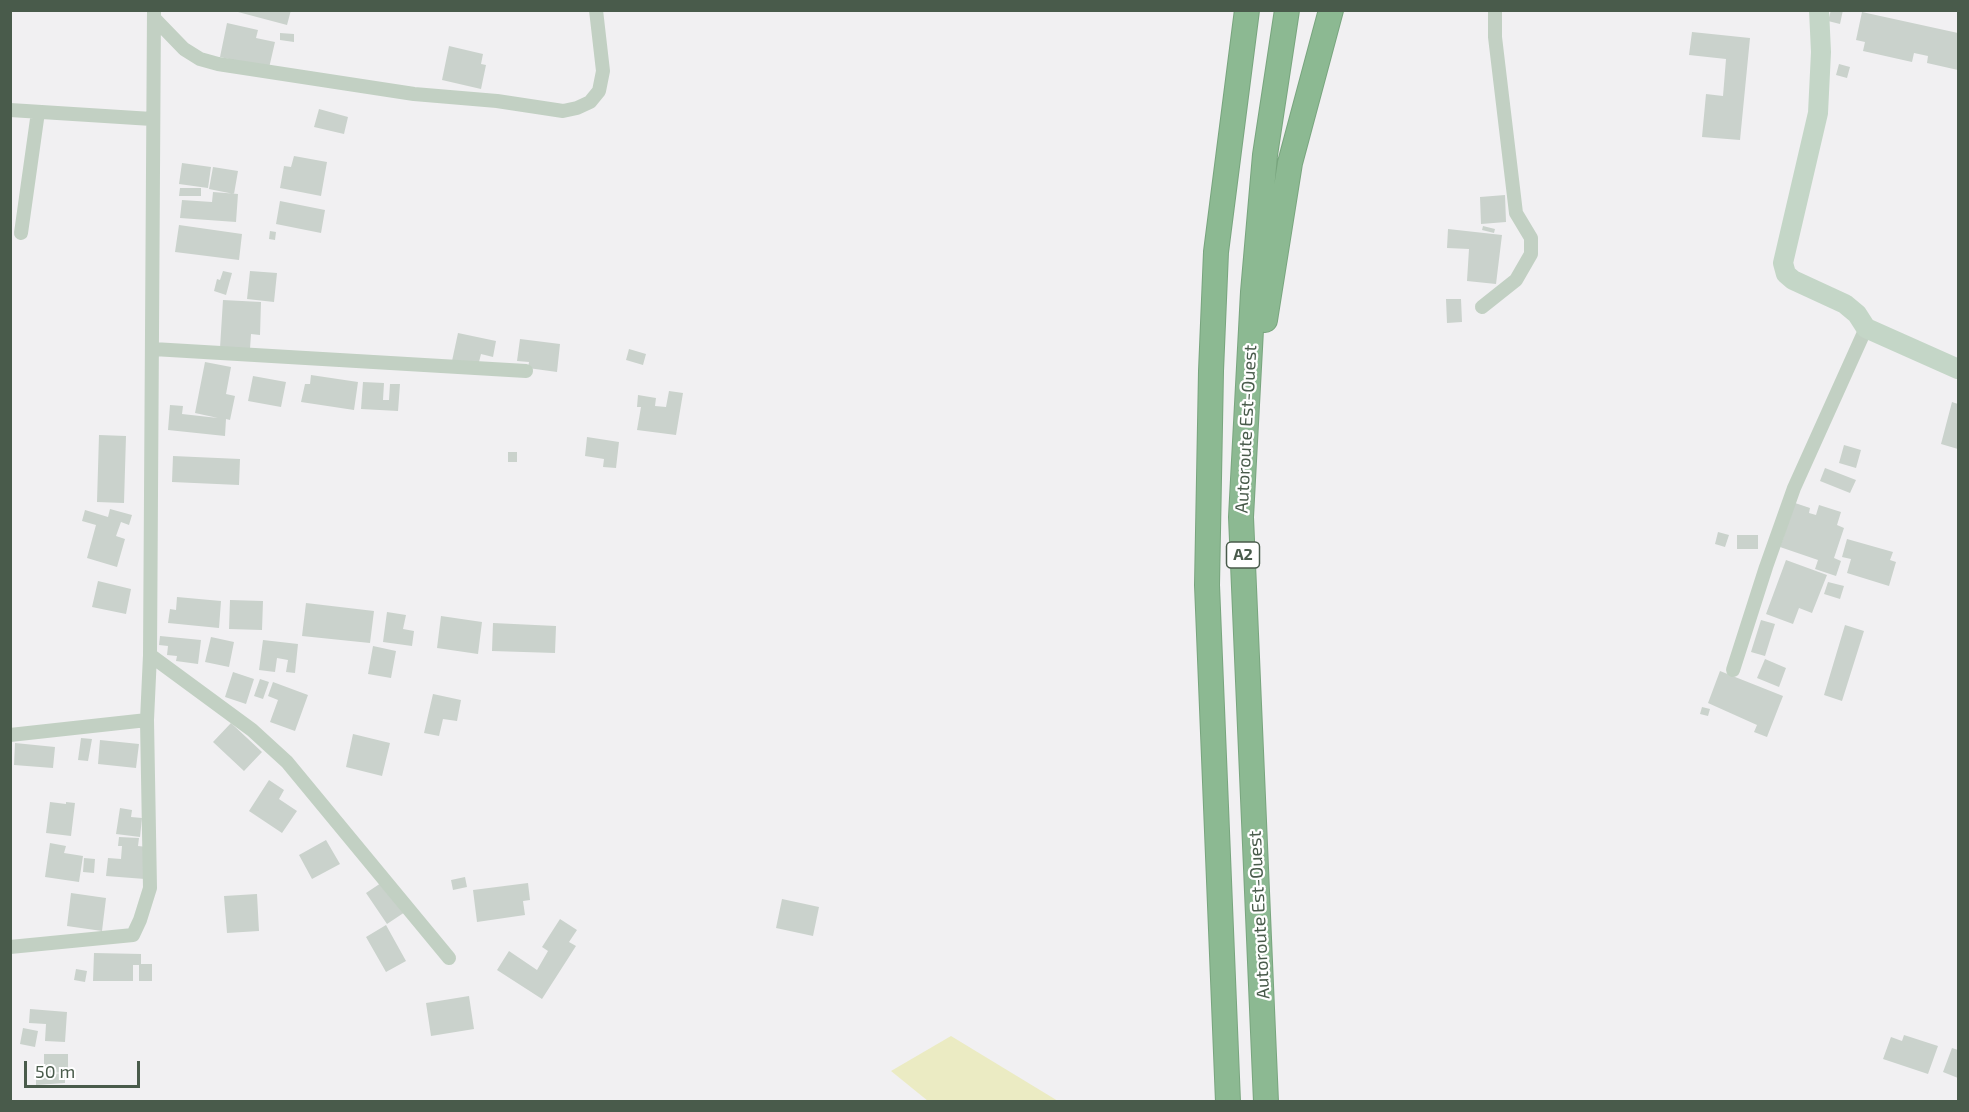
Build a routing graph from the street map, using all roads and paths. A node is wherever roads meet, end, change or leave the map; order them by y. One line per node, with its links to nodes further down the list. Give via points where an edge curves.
1 (596, 10): 7 (street, via 603,71 599,91 590,102 563,111 414,94 218,64 184,49)
2 (1247, 10): 24 (highway, Autoroute Est-Ouest / A2, via 1216,252 1210,395 1207,585)
3 (1287, 10): 17 (highway, Autoroute Est-Ouest / A2, via 1265,154)
4 (1331, 10): 17 (highway, via 1290,163)
5 (1495, 10): 12 (street, via 1516,213 1531,238 1531,254 1516,279)
6 (1819, 10): 13 (street, via 1818,113 1783,263 1793,280 1845,304)
7 (154, 14): 10 (street)
8 (10, 110): 9 (street)
9 (38, 112): 10 (street); 11 (street)
10 (152, 119): 14 (street)
11 (21, 233)
12 (1482, 307)
13 (1866, 328): 15 (street); 19 (street, via 1794,488)
14 (153, 349): 16 (street); 18 (street)
15 (1959, 369)
16 (526, 371)
17 (1246, 441): 25 (highway, Autoroute Est-Ouest / A2, via 1241,517)
18 (150, 655): 20 (street); 23 (street, via 252,730 287,762)
19 (1733, 670)
20 (147, 720): 21 (street); 22 (street, via 150,888 133,935)
21 (10, 735)
22 (10, 947)
23 (449, 958)
24 (1228, 1101)
25 (1266, 1101)

